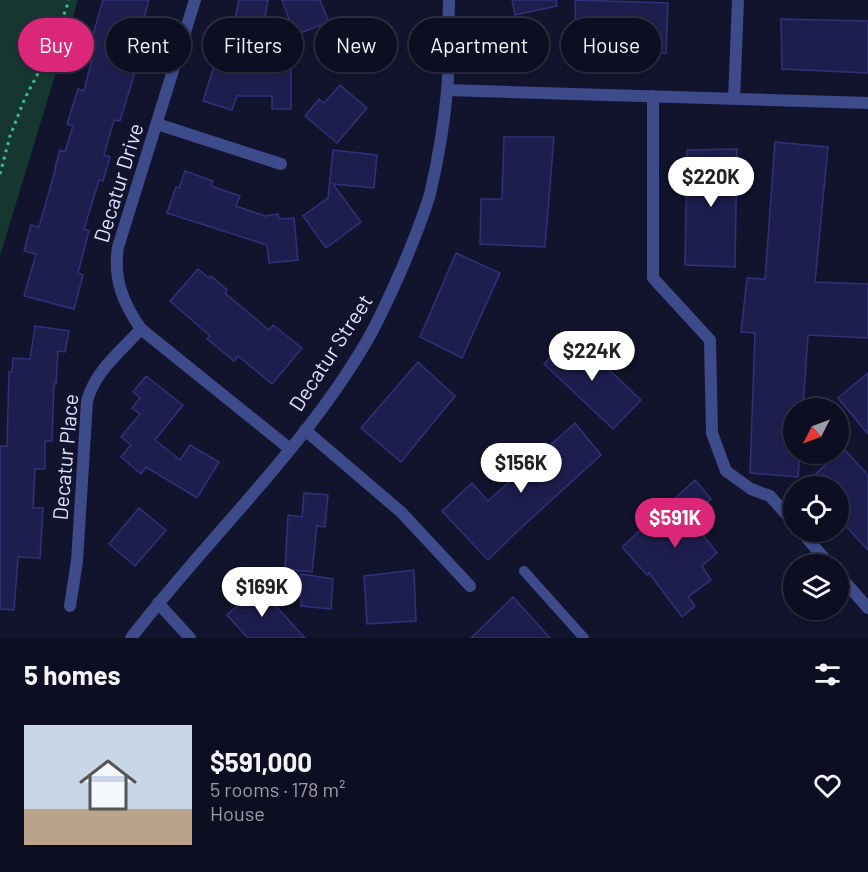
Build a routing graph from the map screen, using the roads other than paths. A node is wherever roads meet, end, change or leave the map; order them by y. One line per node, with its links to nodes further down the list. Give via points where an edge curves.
1 (195, 0): 8 (street, Decatur Drive)
2 (449, 0): 4 (street, Decatur Street)
3 (738, 0): 6 (street)
4 (447, 90): 5 (street); 11 (street, Decatur Street, via 437,160 416,235 367,340)
5 (653, 96): 6 (street); 13 (street, via 653,278 710,340 712,433 726,471 751,489 770,496)
6 (734, 99): 7 (street)
7 (868, 104)
8 (156, 124): 9 (street); 10 (street, Decatur Drive, via 116,260 123,299)
9 (281, 164)
10 (141, 329): 12 (street, Decatur Drive); 20 (street, Decatur Place, via 96,379 87,400 77,561)
11 (305, 430): 12 (street, Decatur Street); 17 (street, via 401,512)
12 (290, 449): 19 (street, Decatur Street)
13 (783, 511)
14 (811, 542): 15 (street)
15 (821, 554)
16 (524, 571): 24 (lane)
17 (470, 586)
18 (849, 586): 21 (street)
19 (158, 603): 22 (street, Decatur Street); 23 (street)
20 (70, 606)
21 (868, 608)
22 (131, 638)
23 (190, 638)
24 (584, 638)

